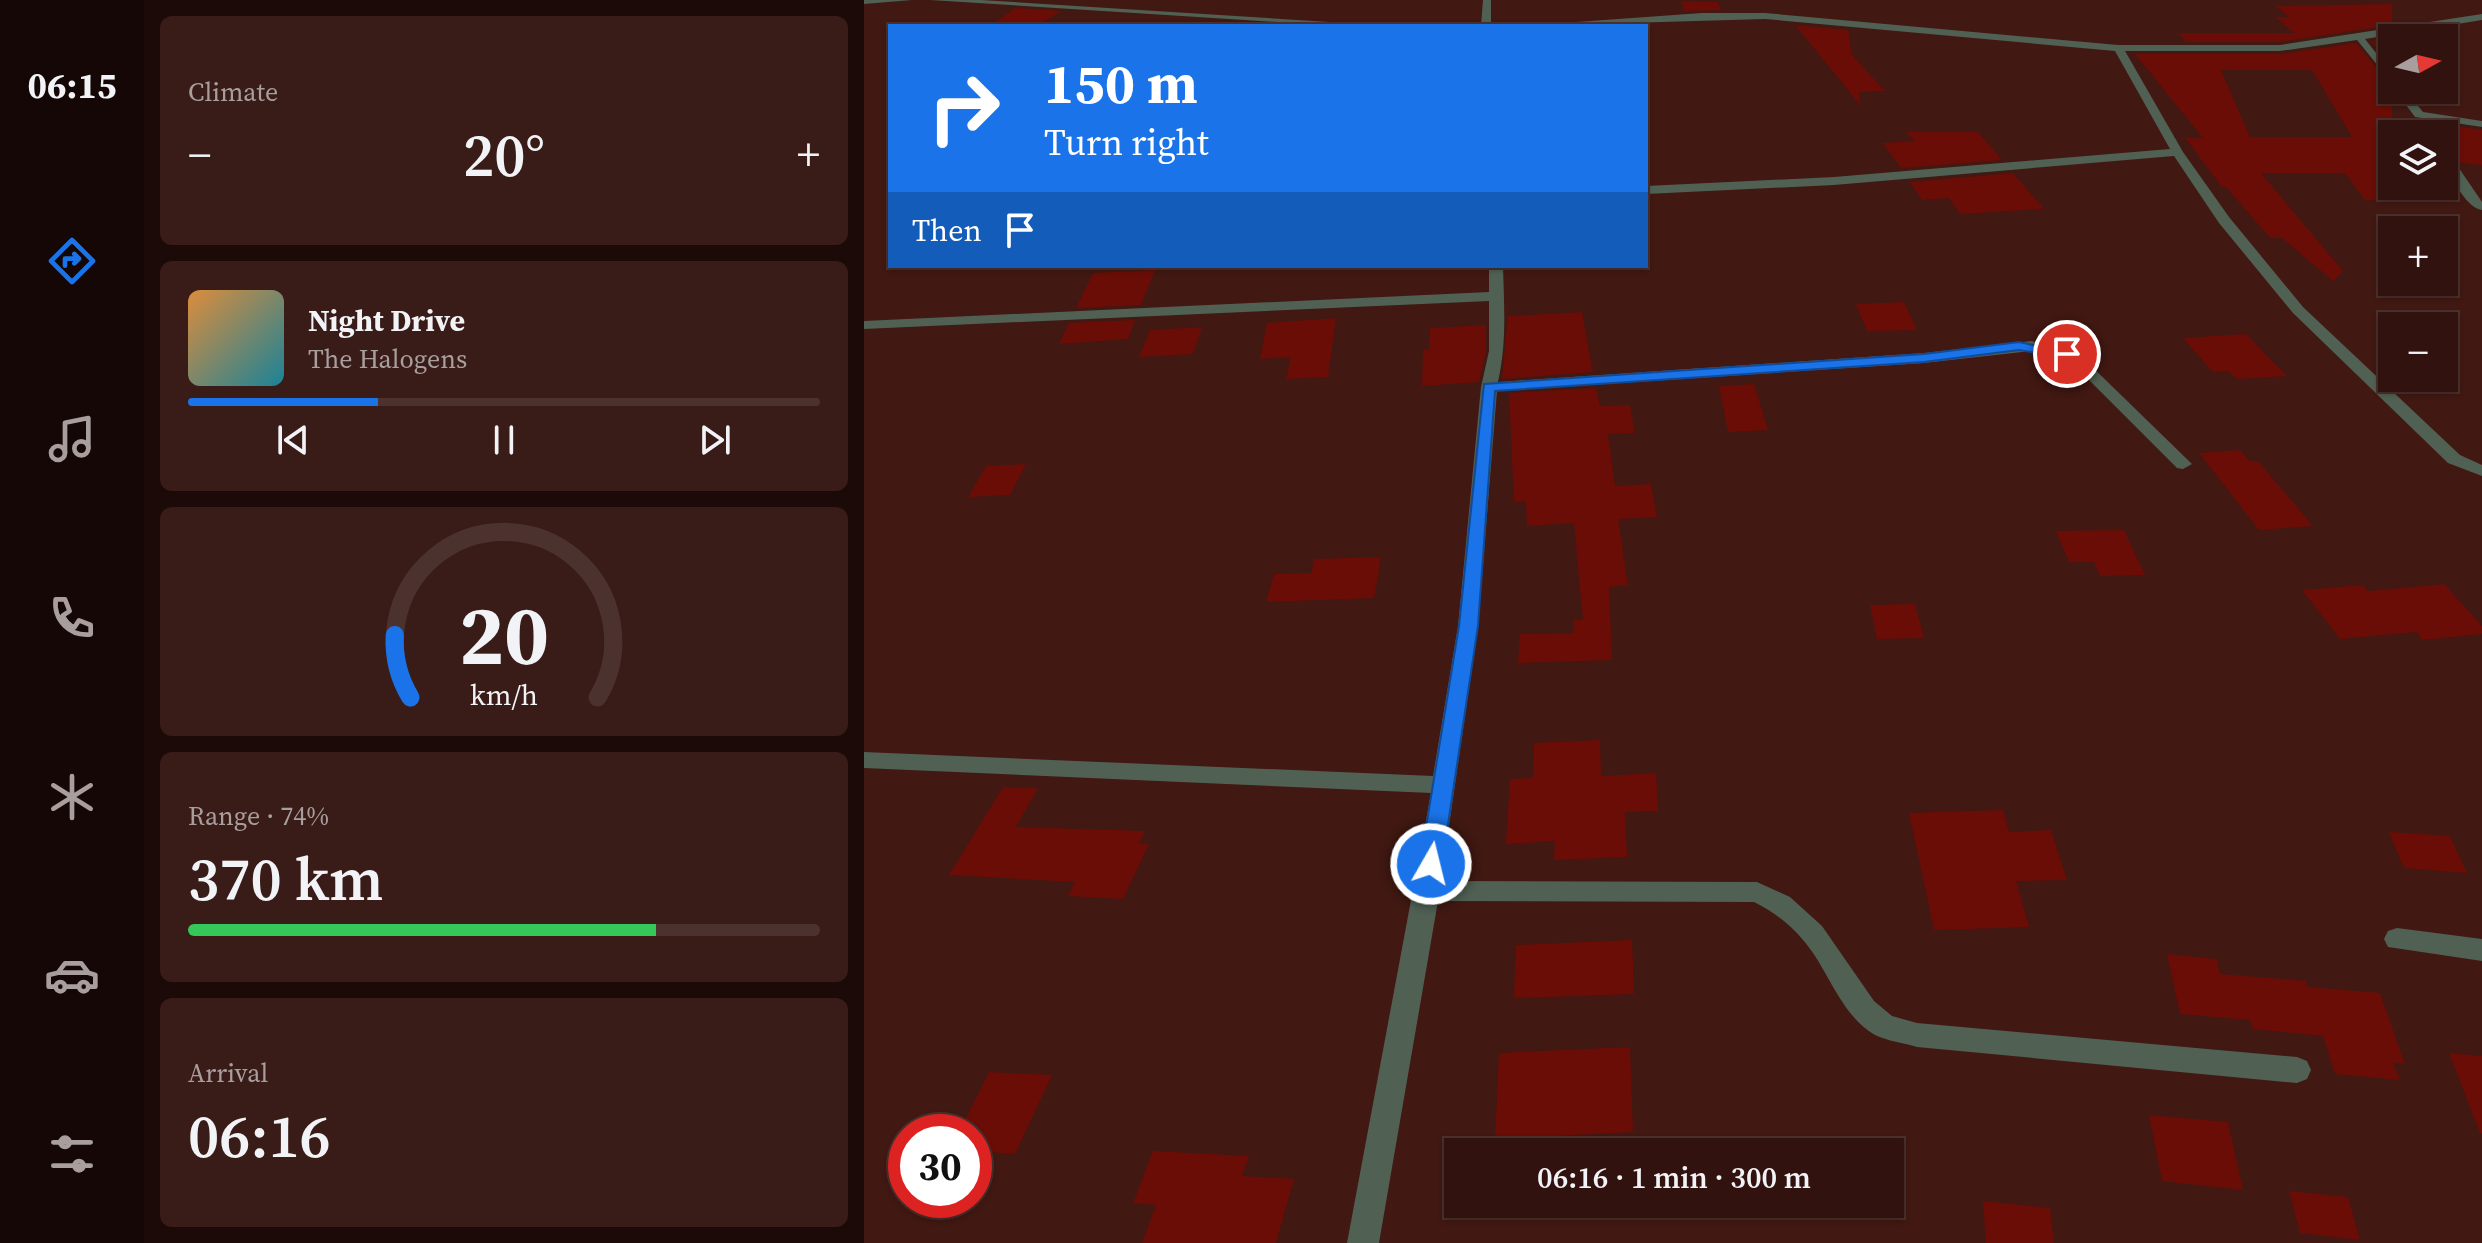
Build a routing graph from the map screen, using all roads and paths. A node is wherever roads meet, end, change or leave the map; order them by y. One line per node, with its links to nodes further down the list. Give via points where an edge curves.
1 (908, 0): 4 (street)
2 (934, 0): 6 (street)
3 (1487, 0): 7 (street)
4 (867, 1)
5 (2482, 17): 9 (street)
6 (1353, 24)
7 (1486, 24)
8 (1561, 24): 10 (street, via 1765,16)
9 (2359, 37): 10 (street, via 2280,48); 11 (street)
10 (2118, 48): 16 (street)
11 (2378, 62)
12 (2411, 104): 13 (street)
13 (2419, 115): 14 (street); 15 (street)
14 (2422, 120)
15 (2482, 124)
16 (2177, 152): 18 (street, via 1834,181); 25 (street, via 2224,220 2298,310 2454,459)
17 (2458, 176): 19 (street)
18 (1648, 190)
19 (2482, 206)
20 (1496, 268): 21 (street)
21 (1499, 296): 22 (street); 23 (street, via 1497,351)
22 (864, 325)
23 (1489, 387): 24 (street, via 2032,346 2076,359); 27 (street, via 1468,626)
24 (2183, 464)
25 (2482, 471)
26 (864, 760): 27 (street)
27 (1442, 785): 28 (street)
28 (1427, 891): 31 (street, via 1757,892 1781,904 1813,933 1864,1009 1884,1026 1917,1035); 32 (street)
29 (2397, 939): 30 (street)
30 (2482, 950)
31 (2297, 1070)
32 (1363, 1243)

